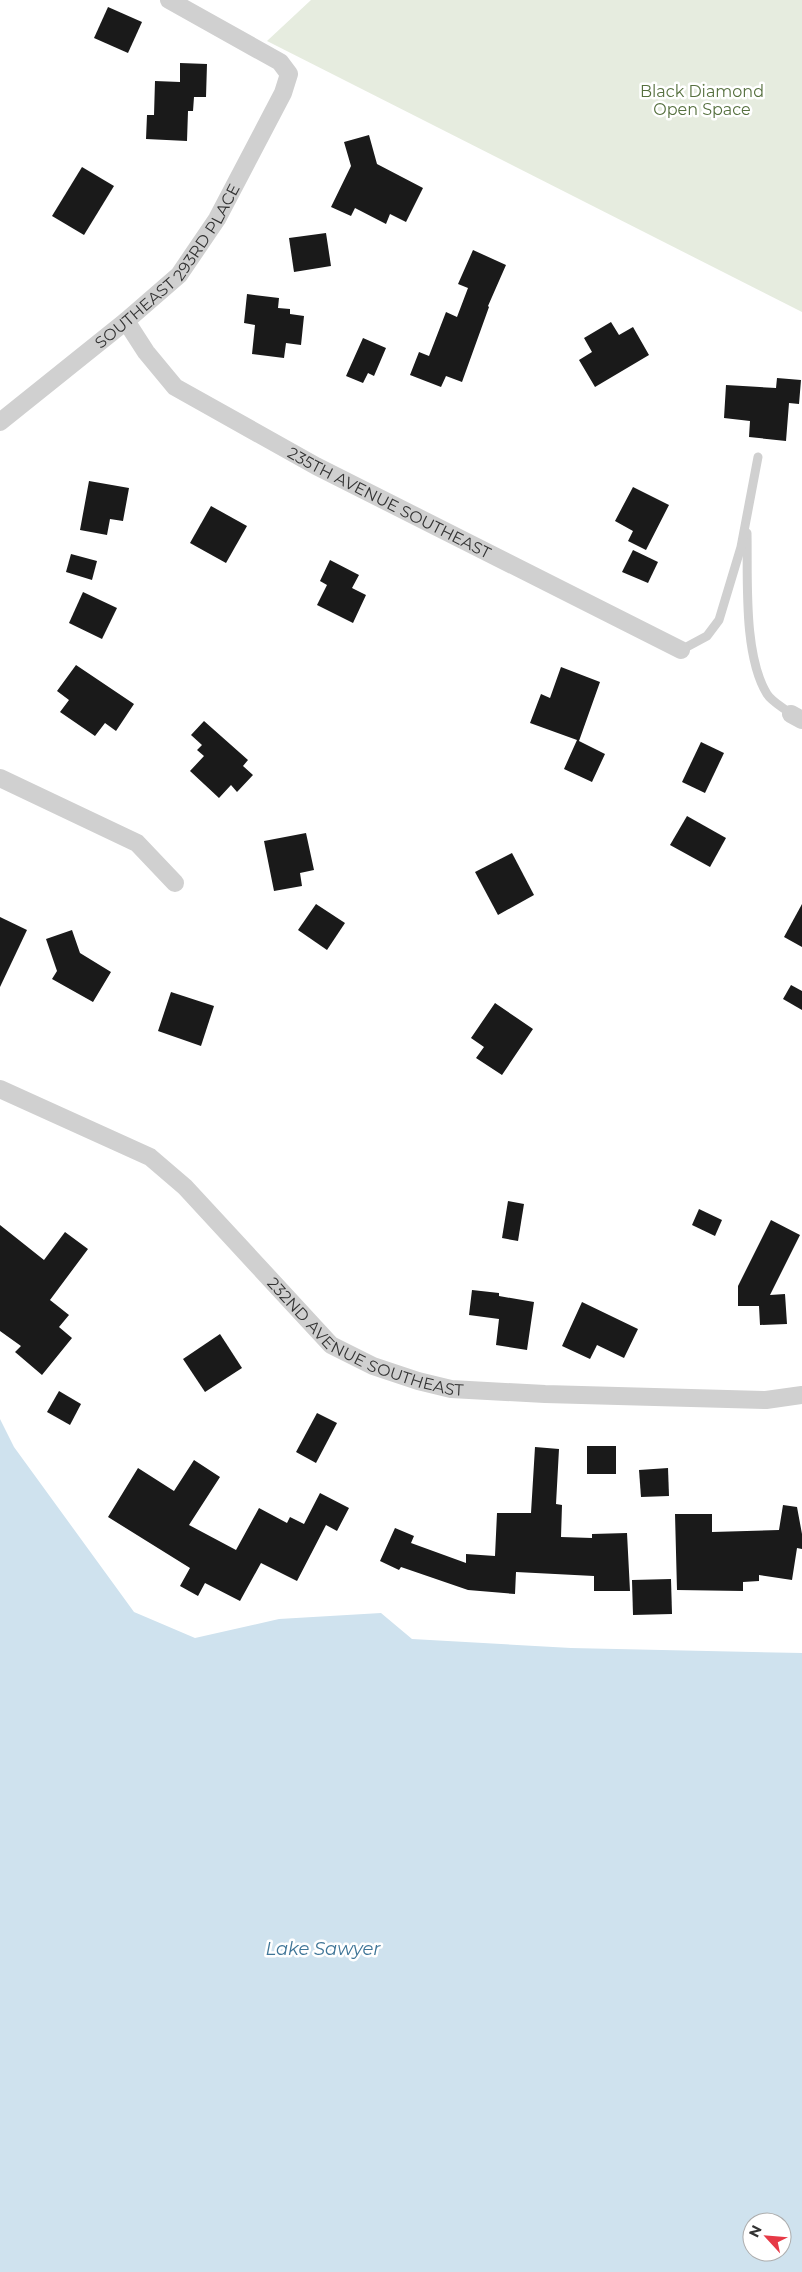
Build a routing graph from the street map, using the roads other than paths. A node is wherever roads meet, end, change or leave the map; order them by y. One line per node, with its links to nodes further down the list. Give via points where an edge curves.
1 (169, 0): 2 (street, SOUTHEAST 293RD PLACE, via 280,62 289,74 283,93 217,219 179,275)
2 (126, 321): 3 (street, SOUTHEAST 293RD PLACE); 6 (street, 235TH AVENUE SOUTHEAST, via 174,387 316,466)
3 (0, 422)
4 (758, 457): 5 (lane)
5 (747, 515): 6 (lane, via 719,620 707,636); 7 (lane, via 748,619 753,657 768,694)
6 (681, 650)
7 (796, 717)
8 (0, 778): 9 (street, via 137,844)
9 (175, 883)
10 (0, 1089): 11 (street, 232ND AVENUE SOUTHEAST, via 150,1157 185,1187 331,1345 372,1366 451,1389 766,1400)
11 (802, 1395)

